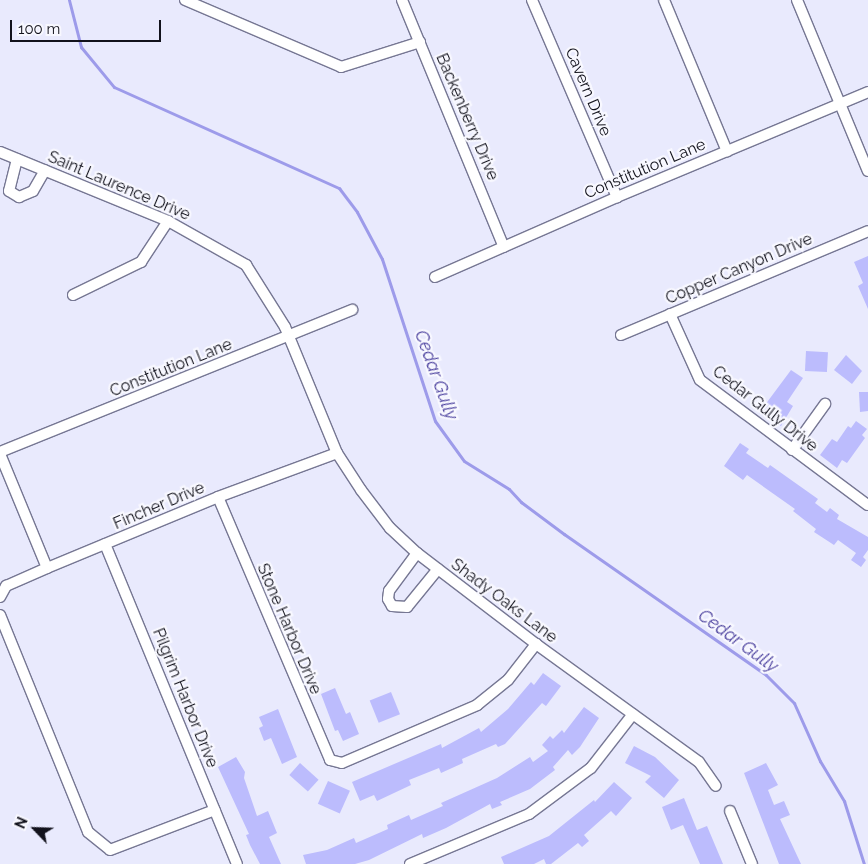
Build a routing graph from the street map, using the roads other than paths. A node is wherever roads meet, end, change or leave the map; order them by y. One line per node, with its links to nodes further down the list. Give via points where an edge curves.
1 (185, 0): 6 (street, via 341,67)
2 (402, 0): 6 (street, Backenberry Drive)
3 (532, 0): 14 (street, Cavern Drive)
4 (664, 0): 9 (street)
5 (797, 0): 8 (street)
6 (420, 42): 17 (street, Backenberry Drive)
7 (868, 92): 8 (street, Constitution Lane)
8 (840, 104): 9 (street, Constitution Lane); 13 (street)
9 (727, 151): 14 (street, Constitution Lane)
10 (0, 152): 11 (street, Saint Laurence Drive)
11 (17, 159): 12 (street, Saint Laurence Drive); 12 (street, via 9,191 18,197 33,191)
12 (45, 170): 15 (street, Saint Laurence Drive)
13 (868, 171)
14 (616, 197): 17 (street, Constitution Lane)
15 (168, 221): 19 (street, via 141,262); 23 (street, Saint Laurence Drive, via 246,265)
16 (868, 232): 21 (street, Copper Canyon Drive)
17 (504, 247): 18 (street, Constitution Lane)
18 (435, 278)
19 (73, 295)
20 (352, 310): 23 (street, Constitution Lane)
21 (670, 314): 22 (street, Copper Canyon Drive); 26 (street, Cedar Gully Drive, via 700,380)
22 (621, 334)
23 (289, 336): 24 (street, Saint Laurence Drive); 27 (street, Constitution Lane)
24 (316, 402): 28 (street, Shady Oaks Lane)
25 (826, 404): 26 (street)
26 (792, 450): 30 (street, Cedar Gully Drive)
27 (0, 453): 33 (street)
28 (337, 453): 29 (street, Fincher Drive); 32 (street, Shady Oaks Lane, via 372,505)
29 (218, 497): 31 (street, Fincher Drive); 37 (street, Stone Harbor Drive, via 313,728 330,760 342,763 477,705 508,680)
30 (868, 505)
31 (105, 544): 33 (street, Fincher Drive); 40 (street, Pilgrim Harbor Drive)
32 (417, 554): 34 (street, Shady Oaks Lane); 34 (street, via 388,591 392,606 407,607)
33 (47, 568): 35 (street, Fincher Drive, via 6,586)
34 (438, 569): 37 (street, Shady Oaks Lane)
35 (0, 598)
36 (0, 615): 40 (street, via 88,832 110,850)
37 (536, 644): 38 (street, Shady Oaks Lane)
38 (633, 714): 39 (street, Shady Oaks Lane, via 699,762); 43 (street, via 590,768 529,814)
39 (716, 786)
40 (215, 810): 42 (street, Pilgrim Harbor Drive)
41 (730, 811): 44 (street)
42 (237, 864)
43 (410, 864)
44 (752, 864)

